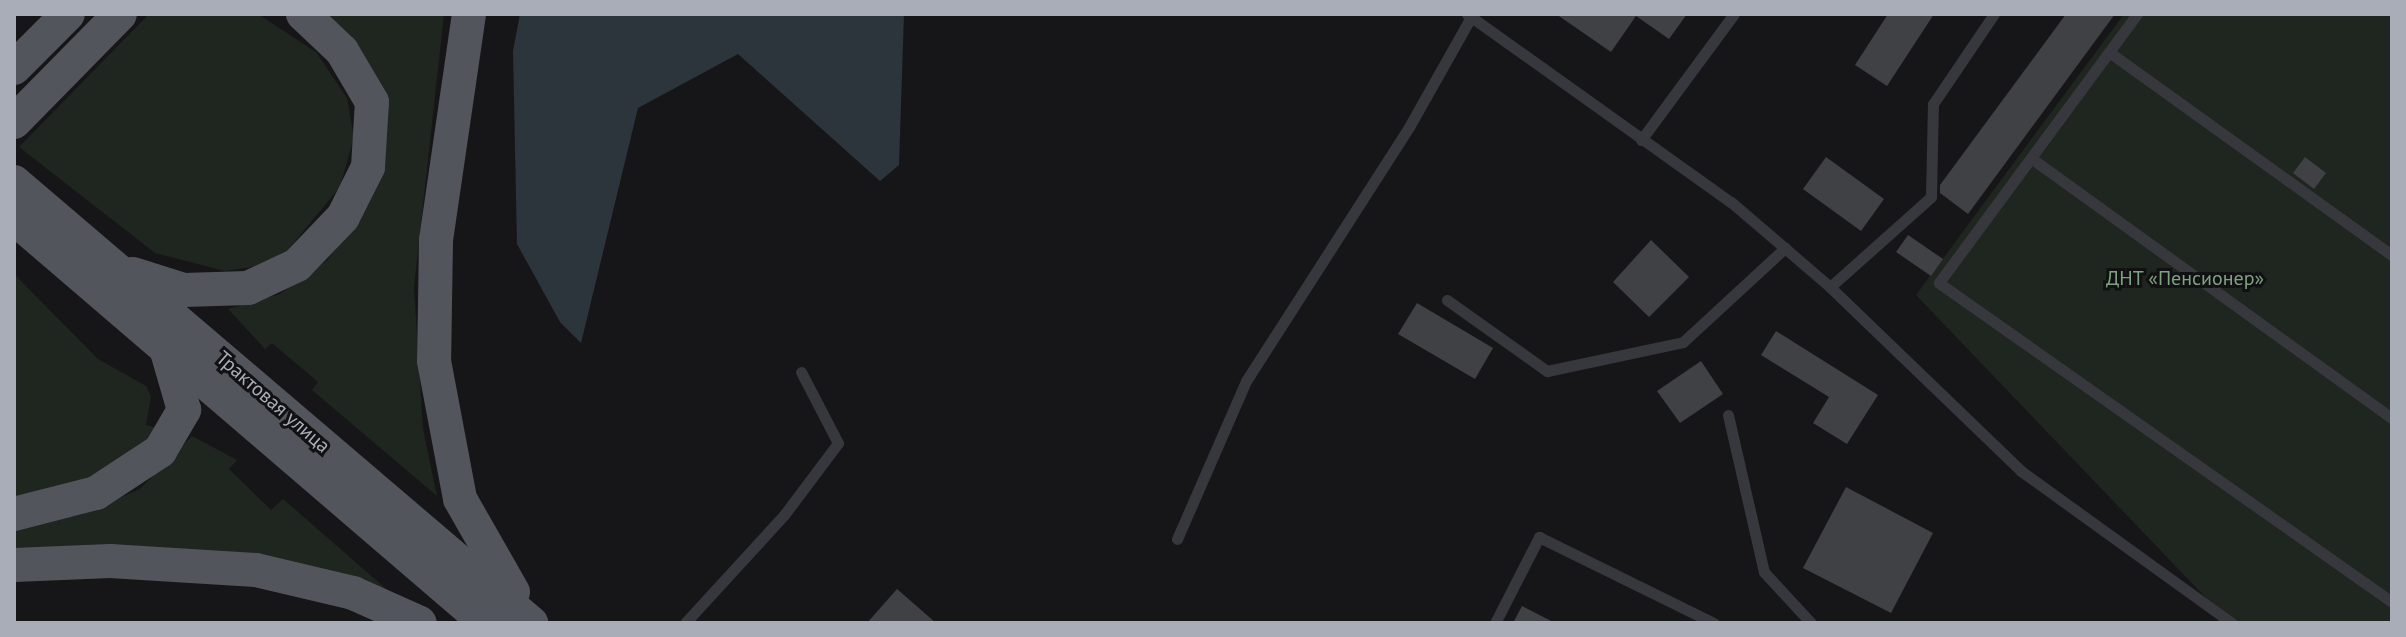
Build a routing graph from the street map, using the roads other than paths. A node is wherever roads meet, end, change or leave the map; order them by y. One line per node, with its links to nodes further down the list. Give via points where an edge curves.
1 (50, 14): 11 (main road)
2 (68, 14): 11 (main road)
3 (303, 14): 19 (main road, via 342,51 366,87 374,116 368,167 333,232 297,265 236,290 184,290)
4 (469, 14): 33 (main road, via 436,240 438,396 452,474 472,527)
5 (1734, 14): 13 (lane)
6 (1994, 14): 20 (lane, via 1933,104 1931,197)
7 (2137, 14): 10 (lane)
8 (120, 15): 12 (main road)
9 (1469, 15): 13 (lane); 27 (lane, via 1409,127 1246,381)
10 (2109, 52): 14 (lane); 18 (lane)
11 (14, 67)
12 (26, 110)
13 (1641, 140): 17 (lane)
14 (2031, 158): 25 (lane); 29 (lane, via 1939,283)
15 (14, 182): 19 (main road, Трактовая улица)
16 (14, 218): 22 (main road, Трактовая улица)
17 (1785, 248): 20 (lane); 21 (lane, via 1683,342 1547,371)
18 (2392, 255)
19 (116, 267): 32 (main road, Трактовая улица)
20 (1830, 287): 38 (lane, via 2021,471)
21 (1447, 300)
22 (166, 347): 26 (main road, via 184,410 160,451 96,493); 31 (main road, Трактовая улица)
23 (801, 372): 34 (lane, via 838,443 784,515)
24 (1728, 415): 37 (lane, via 1764,572)
25 (2392, 418)
26 (14, 514)
27 (1177, 539)
28 (14, 565): 30 (main road, via 110,561 256,570 353,593)
29 (2392, 602)
30 (420, 623)
31 (486, 623)
32 (531, 623)
33 (539, 623)
34 (685, 623)
35 (1495, 623): 36 (lane, via 1539,537)
36 (1714, 623)
37 (1811, 623)
38 (2232, 623)

